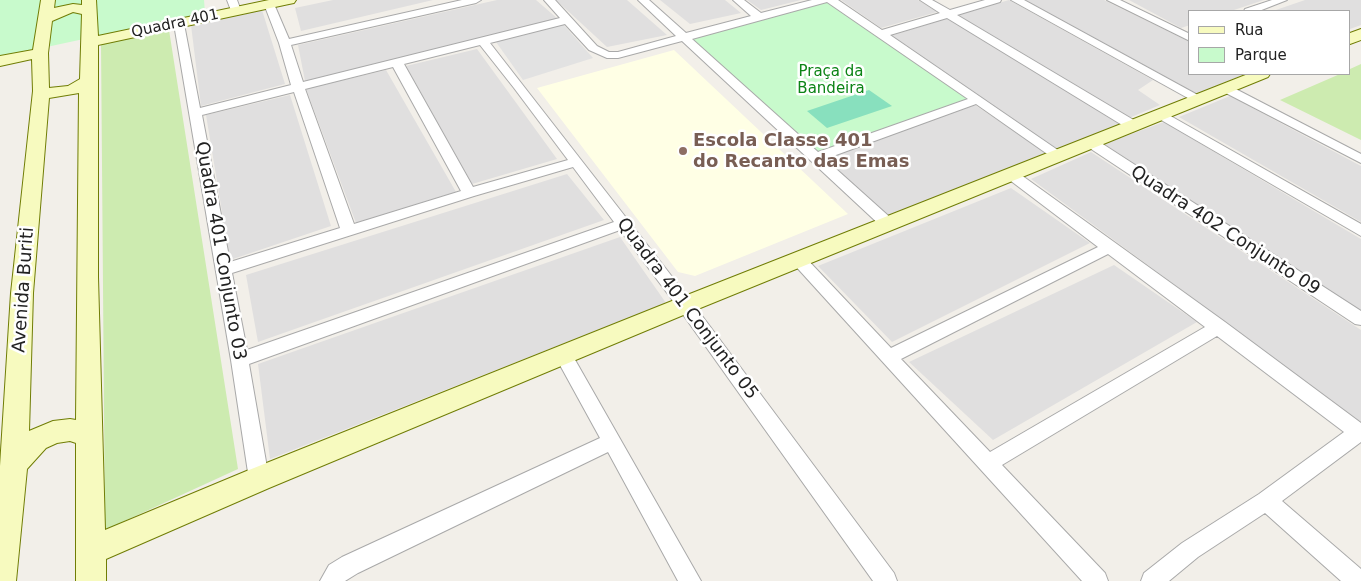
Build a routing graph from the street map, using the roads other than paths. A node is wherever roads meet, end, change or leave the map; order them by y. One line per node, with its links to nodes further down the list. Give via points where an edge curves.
1 (289, 0): 13 (main road, Quadra 401)
2 (476, 0): 27 (street)
3 (549, 0): 20 (street)
4 (643, 0): 24 (street)
5 (738, 0): 19 (street)
6 (824, 0): 19 (street)
7 (831, 0): 22 (street)
8 (925, 0): 18 (street)
9 (996, 0): 18 (street)
10 (1016, 0): 36 (street)
11 (1112, 0): 23 (street)
12 (1282, 0): 17 (street)
13 (269, 4): 15 (main road, Quadra 401); 27 (street)
14 (89, 6): 16 (main road); 26 (main road)
15 (234, 6): 21 (main road, Quadra 401)
16 (47, 9): 28 (main road, Avenida Buriti)
17 (1252, 10)
18 (949, 14): 22 (street); 40 (street)
19 (759, 17): 24 (street)
20 (568, 20): 24 (street, via 593,48 606,55 618,55); 25 (street)
21 (179, 24): 26 (main road, Quadra 401); 38 (street, Quadra 401 Conjunto 03)
22 (880, 34): 37 (street)
23 (1187, 35)
24 (684, 37): 43 (street)
25 (483, 41): 30 (street); 45 (street, Quadra 401 Conjunto 05)
26 (90, 42): 32 (main road)
27 (286, 44): 33 (street)
28 (40, 52): 29 (main road); 35 (main road, Avenida Buriti)
29 (0, 61)
30 (396, 63): 33 (street); 47 (street)
31 (1259, 75): 34 (main road)
32 (88, 81): 35 (main road, via 71,91 50,94); 62 (main road)
33 (298, 87): 38 (street); 50 (street)
34 (1226, 88): 36 (main road); 44 (street)
35 (41, 91): 65 (main road, Avenida Buriti, via 22,293)
36 (1199, 99): 39 (main road)
37 (976, 100): 42 (street); 43 (street)
38 (194, 113): 54 (street, Quadra 401 Conjunto 03)
39 (1160, 114): 40 (main road); 51 (street)
40 (1132, 125): 41 (main road)
41 (1090, 142): 42 (main road); 56 (street, Quadra 402 Conjunto 09)
42 (1058, 155): 46 (main road)
43 (815, 158): 49 (street)
44 (1361, 159)
45 (577, 162): 47 (street); 48 (street, Quadra 401 Conjunto 05)
46 (1012, 174): 49 (main road); 52 (street)
47 (468, 193): 50 (street)
48 (623, 224): 55 (street, Quadra 401 Conjunto 05); 60 (street)
49 (888, 224): 53 (main road)
50 (349, 231): 54 (street)
51 (1361, 231)
52 (1110, 247): 57 (street); 59 (street)
53 (798, 260): 55 (main road); 59 (street)
54 (224, 270): 60 (street, Quadra 401 Conjunto 03)
55 (685, 305): 58 (main road); 73 (street, Quadra 401 Conjunto 05)
56 (1361, 320)
57 (1219, 327): 61 (street); 64 (street)
58 (564, 356): 63 (street); 66 (main road)
59 (888, 357): 64 (street)
60 (240, 360): 66 (street, Quadra 401 Conjunto 03)
61 (1360, 433): 67 (street)
62 (88, 435): 65 (main road, via 70,430 53,432 37,440); 68 (main road)
63 (612, 441): 71 (street, via 350,565); 72 (street)
64 (988, 463): 74 (street)
65 (14, 464): 69 (main road, Avenida Buriti)
66 (259, 479): 68 (main road)
67 (1266, 501): 75 (street, via 1190,550); 76 (street)
68 (91, 551): 70 (main road)
69 (0, 581)
70 (91, 581)
71 (331, 581)
72 (690, 581)
73 (886, 581)
74 (1097, 581)
75 (1152, 581)
76 (1358, 581)

